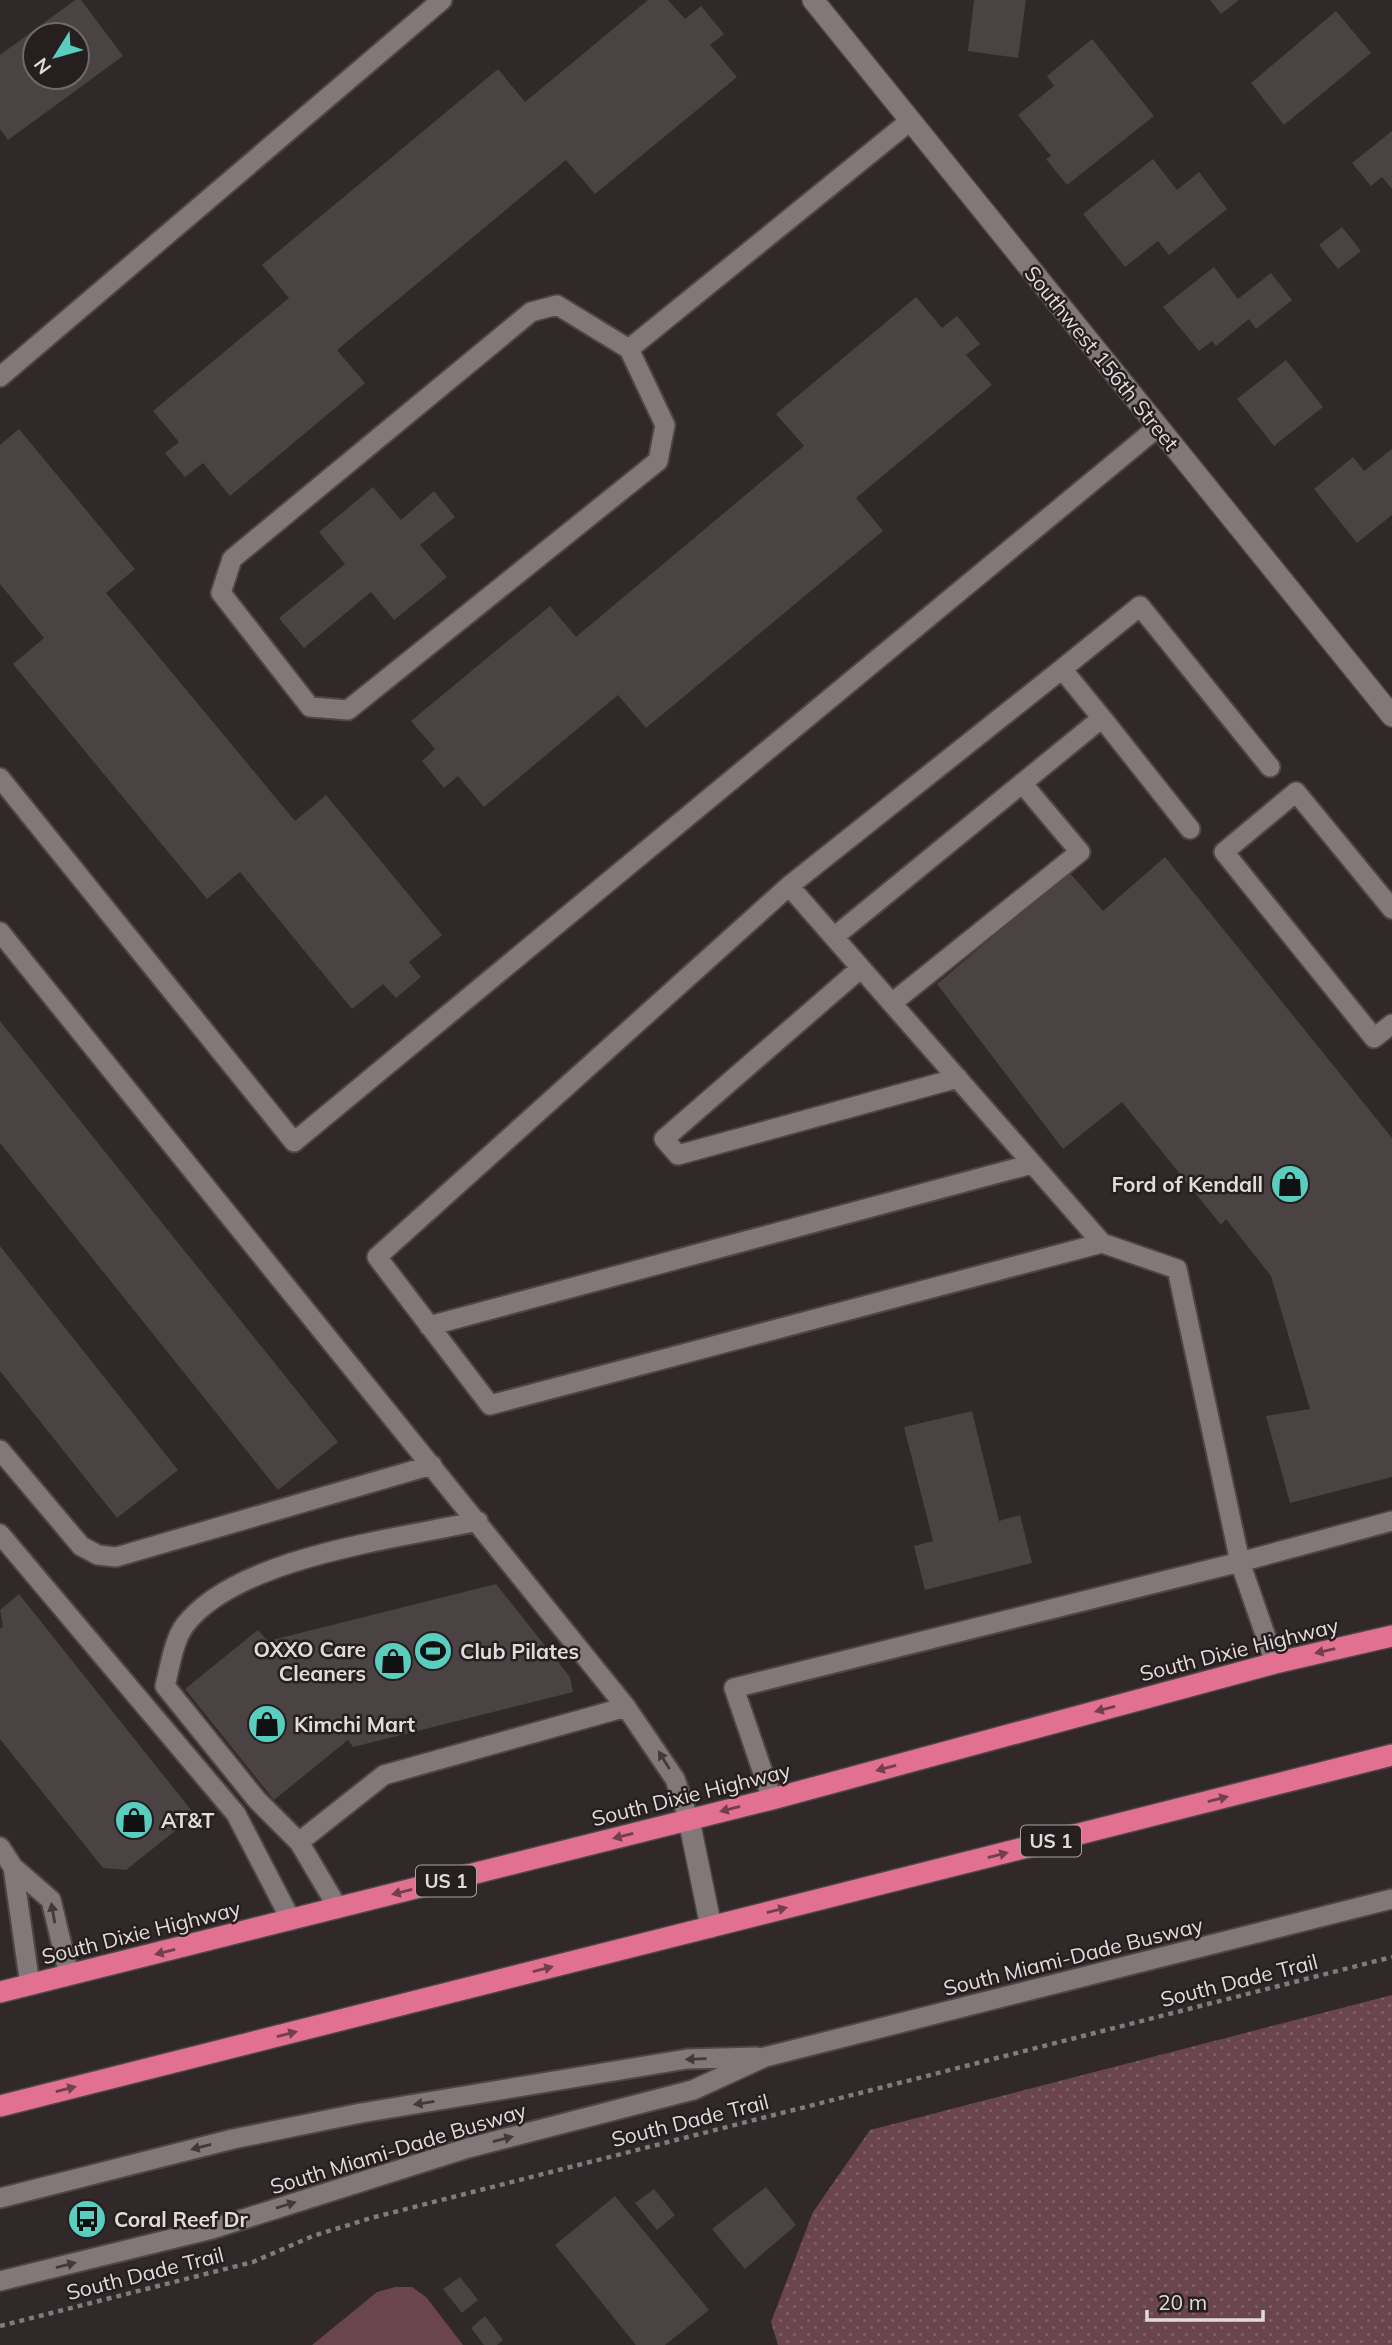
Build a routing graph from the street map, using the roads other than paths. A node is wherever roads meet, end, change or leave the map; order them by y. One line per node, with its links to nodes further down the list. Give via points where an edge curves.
1 (442, 0): 5 (lane)
2 (825, 4): 3 (street, Southwest 156th Street)
3 (910, 121): 4 (lane); 6 (street, Southwest 156th Street)
4 (629, 349): 4 (lane, via 557,305 531,312 232,559 221,593 310,707 348,710 658,461 665,425)
5 (0, 377)
6 (1158, 427): 8 (street, Southwest 156th Street); 11 (lane, via 293,1142)
7 (1062, 669): 9 (lane); 10 (lane, via 1140,606); 14 (lane)
8 (1392, 716)
9 (1102, 718): 12 (lane); 13 (lane)
10 (1270, 767)
11 (0, 778)
12 (1022, 783): 17 (lane); 19 (lane, via 1080,852)
13 (1191, 828)
14 (789, 886): 17 (lane); 24 (lane, via 377,1257)
15 (1392, 909): 20 (lane, via 1296,792 1224,852 1374,1038)
16 (0, 932): 26 (lane)
17 (834, 937): 18 (lane)
18 (861, 968): 19 (lane); 21 (lane, via 664,1139 678,1155)
19 (892, 1003): 21 (lane)
20 (1392, 1024)
21 (958, 1078): 22 (lane)
22 (1032, 1164): 23 (lane); 24 (lane)
23 (1102, 1243): 24 (lane, via 490,1405); 30 (lane, via 1177,1269)
24 (429, 1326)
25 (0, 1450): 26 (lane, via 81,1546 116,1557)
26 (432, 1465): 27 (lane)
27 (478, 1521): 33 (lane); 37 (lane, via 294,1561 237,1583 198,1610 183,1627 165,1686 257,1800)
28 (1392, 1521): 30 (lane)
29 (0, 1534): 41 (lane, via 236,1814)
30 (1240, 1562): 32 (lane); 35 (lane, via 734,1688)
31 (1392, 1636): 32 (highway, South Dixie Highway / US 1, one-way to 32)
32 (1275, 1663): 35 (highway, South Dixie Highway / US 1, one-way to 35)
33 (626, 1707): 36 (lane, one-way to 33, via 676,1779); 37 (lane, via 384,1776)
34 (1392, 1755): 42 (highway, US 1, one-way to 34)
35 (772, 1799): 36 (highway, South Dixie Highway / US 1, one-way to 36)
36 (689, 1820): 40 (highway, South Dixie Highway / US 1, one-way to 40); 42 (street)
37 (299, 1842): 40 (lane)
38 (4, 1855): 43 (lane, one-way to 38, via 51,1900); 44 (lane)
39 (1392, 1899): 46 (lane, South Miami-Dade Busway)
40 (338, 1908): 41 (highway, South Dixie Highway / US 1)
41 (291, 1920): 43 (highway, South Dixie Highway / US 1, one-way to 43)
42 (711, 1927): 47 (highway, US 1, one-way to 42)
43 (69, 1975): 44 (highway, South Dixie Highway / US 1)
44 (30, 1985): 45 (highway, South Dixie Highway / US 1)
45 (0, 1992)
46 (765, 2057): 48 (lane, South Miami-Dade Busway, one-way to 48, via 687,2059 361,2113 233,2139); 49 (lane, South Miami-Dade Busway, one-way to 46, via 212,2229 468,2148 693,2090)
47 (0, 2106)
48 (0, 2198)
49 (0, 2281)

